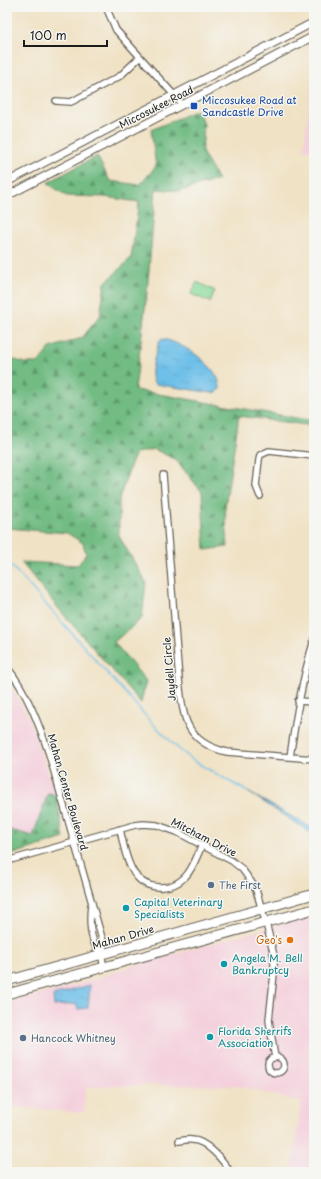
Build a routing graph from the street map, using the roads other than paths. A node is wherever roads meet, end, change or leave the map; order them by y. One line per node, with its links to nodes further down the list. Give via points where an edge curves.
1 (106, 7): 4 (street, via 116,30)
2 (314, 22): 5 (street, Miccosukee Road)
3 (314, 36): 7 (street, Miccosukee Road)
4 (140, 57): 5 (street); 6 (street, via 120,76 71,102)
5 (174, 95): 7 (street); 8 (street, Miccosukee Road)
6 (56, 101)
7 (182, 104): 9 (street, Miccosukee Road)
8 (7, 182)
9 (7, 196)
10 (314, 456): 12 (street, via 268,451 260,455 256,486)
11 (163, 475): 17 (street, Jaydell Circle, via 184,719 195,736 218,750)
12 (260, 496)
13 (314, 640): 15 (street)
14 (7, 667): 20 (street, Mahan Center Boulevard, via 22,689 41,732)
15 (298, 701): 16 (street); 17 (street)
16 (314, 702)
17 (290, 757): 18 (street, Jaydell Circle)
18 (314, 759)
19 (120, 829): 20 (street, Mitcham Drive); 21 (street, Mitcham Drive, via 143,824 157,825); 21 (street, via 134,874 145,883 156,887 175,884 185,877)
20 (73, 842): 22 (street, Mitcham Drive); 24 (street, Mahan Center Boulevard)
21 (202, 845): 26 (street, Mitcham Drive, via 242,869 254,886)
22 (7, 861)
23 (314, 894): 26 (main road, Mahan Drive)
24 (91, 905): 28 (street, Mahan Center Boulevard, via 104,945); 28 (street, Mahan Center Boulevard, via 89,918 92,935 95,947)
25 (314, 909): 27 (main road)
26 (261, 910): 27 (street, Mitcham Drive); 28 (main road, Mahan Drive)
27 (265, 922): 29 (main road); 32 (street, Mitcham Drive, via 274,961 269,1020)
28 (101, 954): 29 (street, Mahan Center Boulevard); 30 (main road, Mahan Drive)
29 (104, 967): 31 (main road)
30 (7, 981)
31 (7, 994)
32 (275, 1058)
33 (180, 1141): 34 (street, via 194,1140 202,1143 217,1155)
34 (230, 1172)

